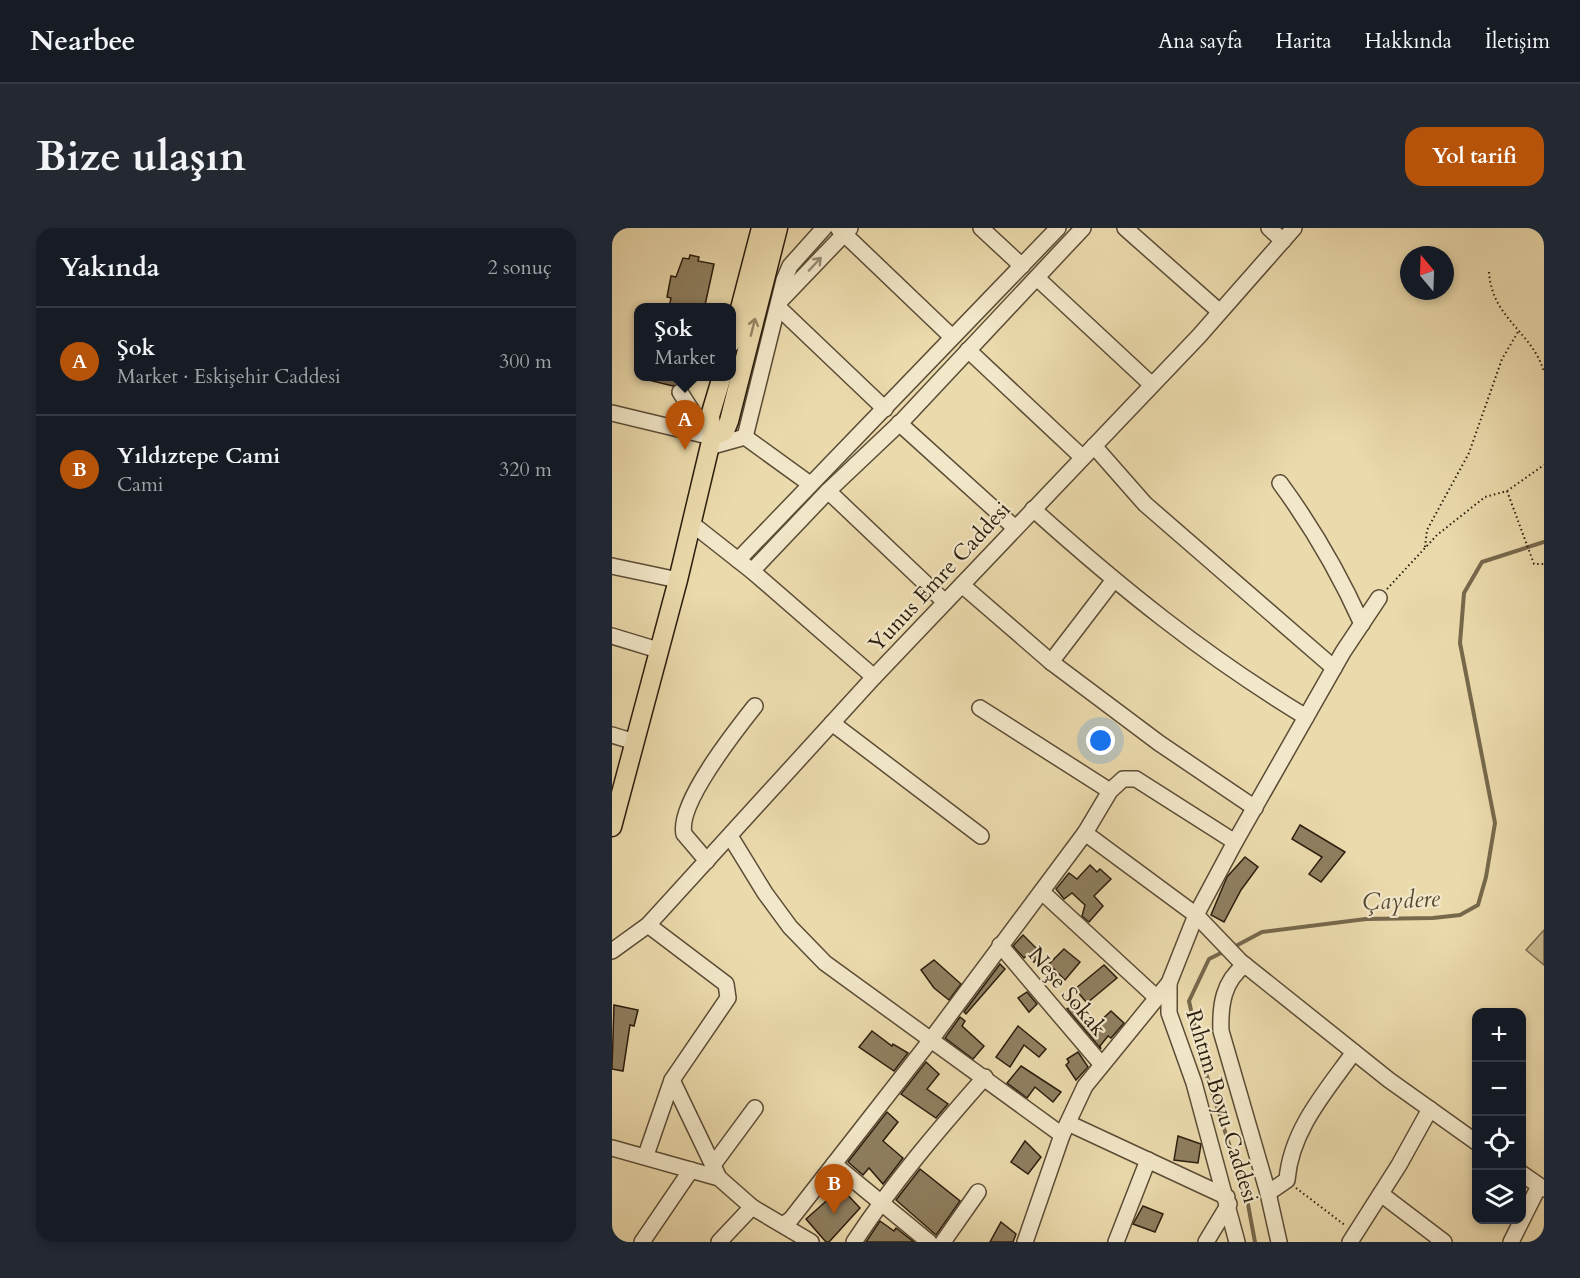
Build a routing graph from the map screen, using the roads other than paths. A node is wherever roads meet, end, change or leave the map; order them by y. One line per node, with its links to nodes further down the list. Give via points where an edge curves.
1 (760, 228): 16 (main road)
2 (778, 228): 26 (main road, one-way to 2, via 729,421)
3 (824, 228): 14 (street, via 790,266)
4 (981, 228): 12 (street)
5 (1058, 228): 12 (street)
6 (1083, 228): 13 (street)
7 (1125, 228): 15 (street)
8 (1269, 228): 11 (street)
9 (1294, 228): 11 (street, Yunus Emre Caddesi)
10 (844, 230): 14 (street, one-way to 10); 17 (street)
11 (1283, 241): 15 (street, Yunus Emre Caddesi)
12 (1022, 266): 17 (street)
13 (1037, 278): 18 (street); 20 (street)
14 (780, 304): 22 (street); 25 (street)
15 (1220, 312): 20 (street, Yunus Emre Caddesi)
16 (736, 327)
17 (952, 337): 22 (street)
18 (968, 350): 24 (street); 28 (street)
19 (720, 381): 26 (main road, via 710,416)
20 (1152, 386): 27 (street, Yunus Emre Caddesi)
21 (680, 392): 26 (street)
22 (885, 409): 30 (street)
23 (612, 413): 26 (street)
24 (899, 423): 31 (street); 34 (street)
25 (745, 437): 26 (street); 30 (street)
26 (711, 442): 33 (main road)
27 (1094, 446): 28 (street, Yunus Emre Caddesi); 47 (street, via 1145,504)
28 (1082, 457): 32 (street, Yunus Emre Caddesi)
29 (1280, 483): 43 (street, via 1312,526)
30 (810, 484): 35 (street)
31 (828, 491): 37 (street); 42 (street)
32 (1033, 509): 34 (street, Yunus Emre Caddesi); 39 (street)
33 (691, 523): 35 (street); 38 (main road)
34 (1014, 527): 40 (street, Yunus Emre Caddesi)
35 (738, 560): 37 (street)
36 (612, 566): 38 (street)
37 (752, 571): 48 (street)
38 (678, 580): 45 (main road)
39 (1113, 580): 46 (street); 51 (street, via 1192,643)
40 (962, 585): 42 (street, Yunus Emre Caddesi); 46 (street)
41 (1379, 598): 43 (street)
42 (945, 602): 48 (street, Yunus Emre Caddesi)
43 (1362, 624): 47 (street)
44 (612, 636): 45 (street)
45 (658, 650): 54 (main road)
46 (1051, 662): 56 (street, via 1159,743)
47 (1334, 668): 51 (street)
48 (874, 676): 52 (street, Yunus Emre Caddesi)
49 (755, 706): 62 (street, via 719,752 685,818 684,834)
50 (980, 708): 55 (street)
51 (1306, 717): 56 (street)
52 (832, 723): 59 (street, Yunus Emre Caddesi); 60 (street)
53 (612, 735): 54 (street)
54 (635, 742): 57 (main road)
55 (1110, 791): 58 (street); 61 (street, via 1123,778 1136,779)
56 (1255, 808): 61 (street)
57 (613, 821)
58 (1085, 833): 63 (street); 64 (street)
59 (730, 836): 62 (street, Yunus Emre Caddesi); 71 (street, via 790,927 825,963)
60 (981, 836)
61 (1235, 842): 64 (street)
62 (707, 861): 65 (street, Yunus Emre Caddesi)
63 (1041, 892): 66 (street); 70 (street)
64 (1196, 915): 68 (street); 69 (street)
65 (648, 925): 67 (street, Yunus Emre Caddesi); 75 (street, via 726,984 728,998)
66 (1000, 945): 71 (street); 73 (street, Neşe Sokak)
67 (612, 951)
68 (1243, 963): 72 (street); 89 (street, via 1226,990 1221,1031)
69 (1169, 983): 70 (street); 91 (street, Rıhtım Boyu Caddesi, via 1169,1013)
70 (1157, 998): 73 (street)
71 (930, 1041): 74 (street); 83 (street)
72 (1354, 1052): 77 (street); 89 (street, via 1301,1129 1292,1149 1287,1180)
73 (1102, 1065): 78 (street, via 1085,1086)
74 (986, 1077): 78 (street); 92 (street)
75 (672, 1080): 81 (street); 85 (street)
76 (755, 1108): 85 (street)
77 (1430, 1109): 79 (street); 90 (street)
78 (1065, 1129): 82 (street); 102 (street)
79 (1472, 1139)
80 (612, 1148): 81 (street)
81 (646, 1155): 84 (street)
82 (1148, 1160): 91 (street); 103 (street)
83 (834, 1164): 92 (street); 94 (street)
84 (691, 1170): 85 (street); 97 (street)
85 (716, 1171): 93 (street)
86 (1526, 1177): 87 (street)
87 (1542, 1188): 108 (street)
88 (978, 1192): 101 (street)
89 (1268, 1193): 106 (street)
90 (1381, 1194): 95 (street); 107 (street)
91 (1228, 1201): 104 (street); 105 (street, Rıhtım Boyu Caddesi)
92 (880, 1203): 99 (street); 100 (street)
93 (752, 1206): 94 (street); 98 (street)
94 (784, 1224): 96 (street)
95 (1354, 1237)
96 (806, 1241)
97 (642, 1242)
98 (719, 1242)
99 (854, 1242)
100 (929, 1242)
101 (943, 1242)
102 (1025, 1242)
103 (1116, 1242)
104 (1206, 1242)
105 (1238, 1242)
106 (1279, 1242)
107 (1444, 1242)
108 (1511, 1242)

